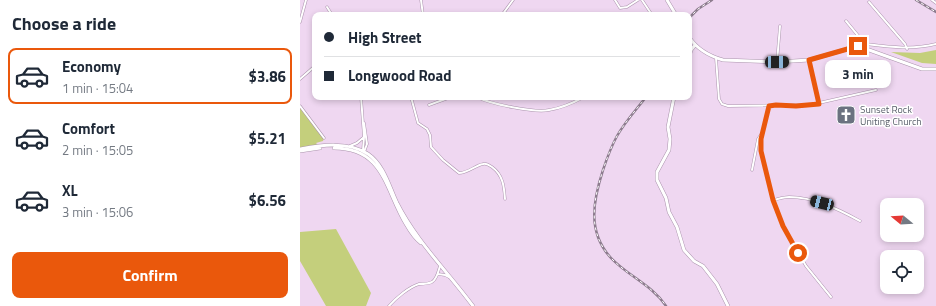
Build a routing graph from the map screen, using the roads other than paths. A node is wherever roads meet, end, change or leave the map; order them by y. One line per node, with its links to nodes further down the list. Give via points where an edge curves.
1 (306, 0): 18 (street)
2 (421, 0): 13 (street)
3 (513, 0): 14 (street)
4 (616, 0): 5 (street, via 620,8)
5 (638, 0)
6 (642, 0): 15 (street)
7 (666, 0): 16 (street)
8 (932, 0): 10 (street)
9 (869, 2): 25 (street)
10 (936, 3)
11 (327, 7): 12 (street)
12 (330, 12)
13 (423, 12)
14 (504, 12)
15 (650, 12)
16 (674, 12)
17 (846, 21): 21 (street)
18 (300, 22)
19 (780, 26): 29 (street)
20 (692, 41): 23 (street)
21 (866, 44): 24 (street); 25 (street)
22 (936, 44): 25 (street)
23 (695, 45): 26 (street); 27 (street)
24 (858, 46): 28 (street); 31 (street, via 922,69)
25 (907, 48)
26 (692, 49)
27 (716, 58): 29 (street, via 730,61); 43 (street, via 719,99 722,104)
28 (809, 60): 29 (street); 40 (street)
29 (777, 62)
30 (312, 69): 32 (street)
31 (936, 69)
32 (300, 79)
33 (876, 90): 40 (street)
34 (361, 100): 44 (street)
35 (412, 100): 52 (street, via 418,123 427,129 431,147 443,160 459,173 487,164 499,174)
36 (443, 100): 41 (street)
37 (482, 100): 38 (street, via 548,111)
38 (579, 100)
39 (673, 100): 61 (street, via 668,127 669,150 657,172 657,180 677,226 684,250 703,266 717,284)
40 (819, 104): 43 (street)
41 (430, 105)
42 (300, 106): 47 (street)
43 (769, 106): 45 (street)
44 (363, 116): 46 (street); 50 (street, via 366,139)
45 (764, 130): 51 (street, via 758,139); 53 (street, via 761,151)
46 (364, 137): 48 (street); 50 (street)
47 (324, 138)
48 (348, 146): 49 (street); 50 (street)
49 (300, 150): 50 (street, via 347,148)
50 (363, 152): 55 (street, via 372,157 380,167 402,212)
51 (752, 170)
52 (505, 198)
53 (773, 200): 54 (street, via 787,197 822,203); 58 (street, via 783,226 806,266)
54 (860, 221)
55 (440, 265): 56 (street); 57 (street)
56 (438, 274): 57 (street); 59 (street, via 432,282 412,288)
57 (450, 277): 60 (street)
58 (831, 297)
59 (389, 306)
60 (473, 306)
61 (728, 306)

